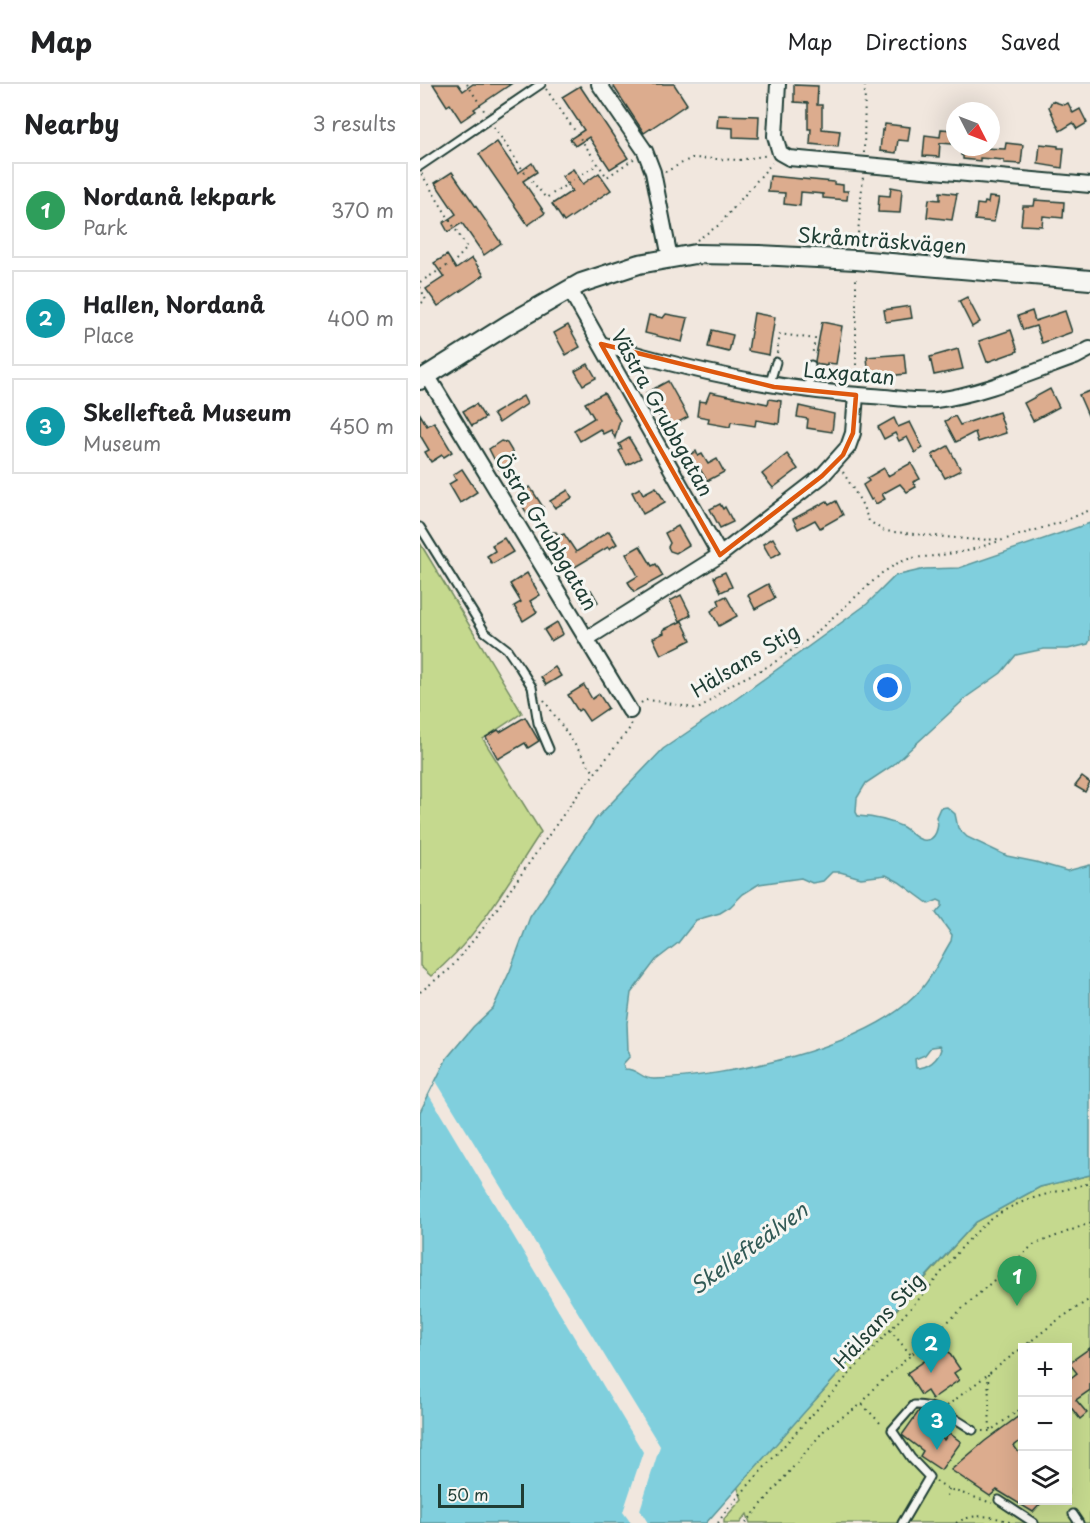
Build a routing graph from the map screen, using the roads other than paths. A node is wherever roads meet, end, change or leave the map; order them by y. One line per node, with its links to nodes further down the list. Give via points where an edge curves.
1 (542, 84): 4 (lane)
2 (600, 84): 6 (street, via 645,151)
3 (778, 84): 5 (street, via 775,136 780,153 789,158)
4 (420, 169)
5 (1090, 185)
6 (670, 258): 7 (main road, Skråmträskvägen, via 695,254 856,260); 8 (main road, Skråmträskvägen, via 639,264)
7 (1090, 280)
8 (570, 290): 9 (street, Västra Grubbgatan); 13 (main road, Skråmträskvägen)
9 (601, 344): 14 (street, Laxgatan); 18 (street, Västra Grubbgatan)
10 (1090, 349): 16 (street, Laxgatan, via 963,395 934,400)
11 (776, 362): 14 (lane)
12 (811, 365): 15 (lane)
13 (423, 377): 19 (street, Östra Grubbgatan)
14 (770, 386): 15 (street, Laxgatan)
15 (808, 390): 16 (street, Laxgatan)
16 (856, 395): 18 (street, via 853,433 848,447 834,464)
17 (420, 527): 21 (lane, via 485,632 507,649 532,687 538,723)
18 (720, 555): 19 (street)
19 (588, 638): 20 (street, Östra Grubbgatan)
20 (630, 711)
21 (549, 749)
22 (973, 1430): 25 (lane, via 924,1405 914,1405 892,1430 929,1477)
23 (999, 1500): 26 (lane)
24 (1073, 1514): 27 (lane)
25 (902, 1523)
26 (1034, 1523)
27 (1079, 1523)

